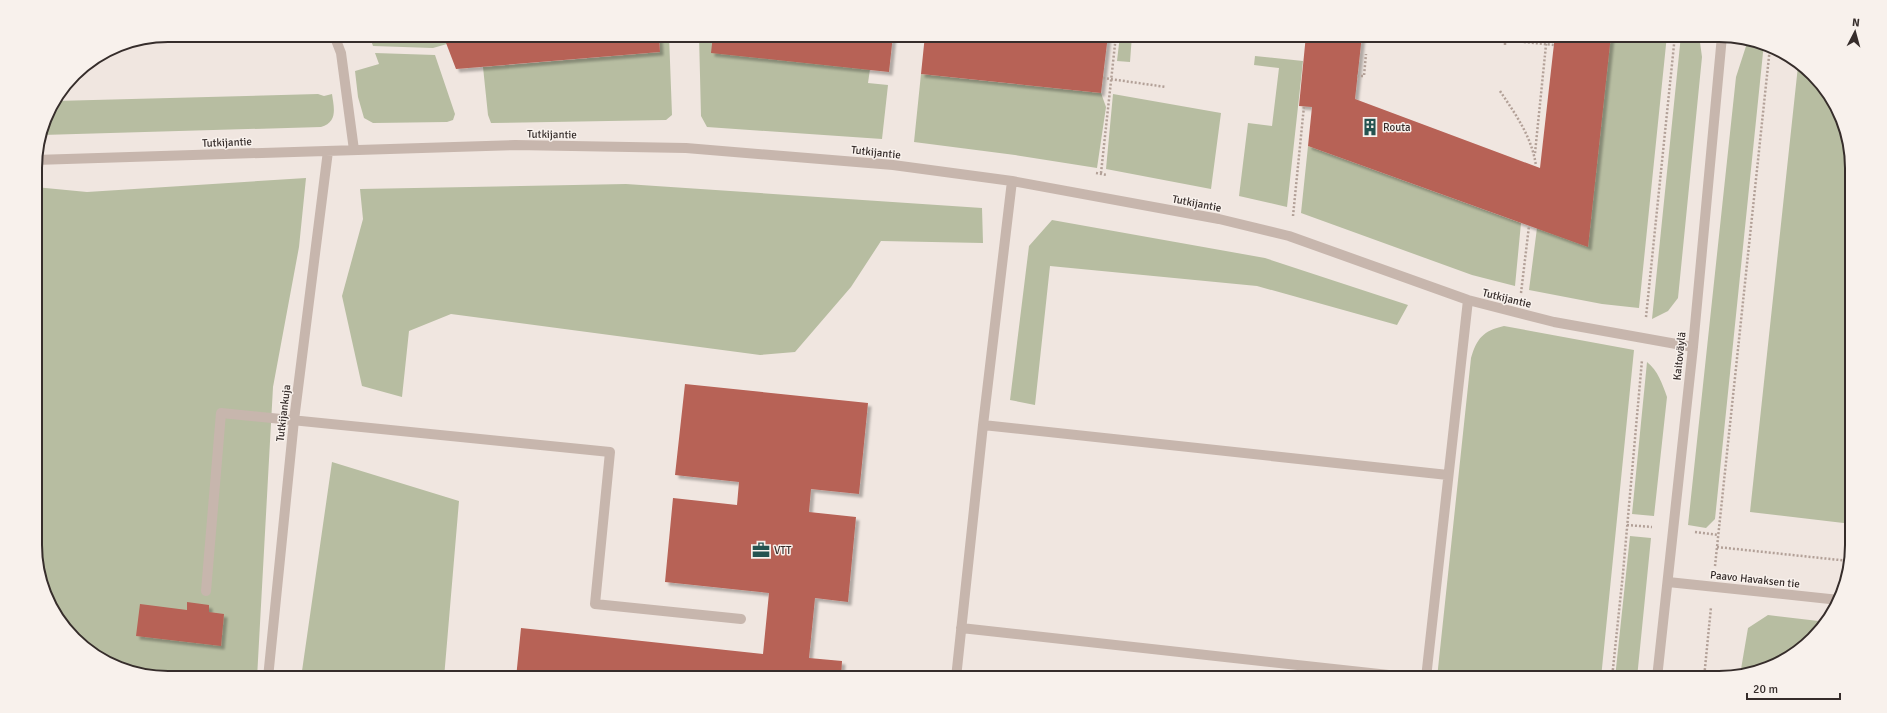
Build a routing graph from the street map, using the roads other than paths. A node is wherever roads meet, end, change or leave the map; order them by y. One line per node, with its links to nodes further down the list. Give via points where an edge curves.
1 (337, 42): 3 (street, via 341,54)
2 (1721, 42): 8 (street, Kaitoväylä)
3 (354, 150): 4 (street, Tutkijantie); 6 (street, Tutkijantie, via 515,145 686,148 893,166)
4 (328, 151): 5 (street, Tutkijantie); 9 (street, Tutkijankuja)
5 (42, 160)
6 (1012, 181): 7 (street, Tutkijantie, via 1219,219 1289,236); 10 (street)
7 (1468, 300): 8 (street, Tutkijantie, via 1554,322); 11 (street)
8 (1693, 347): 12 (street, Kaitoväylä)
9 (294, 420): 13 (street, via 221,413); 15 (street, via 610,452 594,604); 17 (street, Tutkijankuja)
10 (983, 425): 11 (street); 16 (street)
11 (1448, 476): 20 (street)
12 (1668, 582): 14 (street, Paavo Havaksen tie); 21 (street, Kaitoväylä)
13 (206, 591)
14 (1833, 599)
15 (741, 619)
16 (961, 628): 18 (street); 19 (street)
17 (269, 671)
18 (957, 671)
19 (1352, 671)
20 (1427, 671)
21 (1658, 671)

